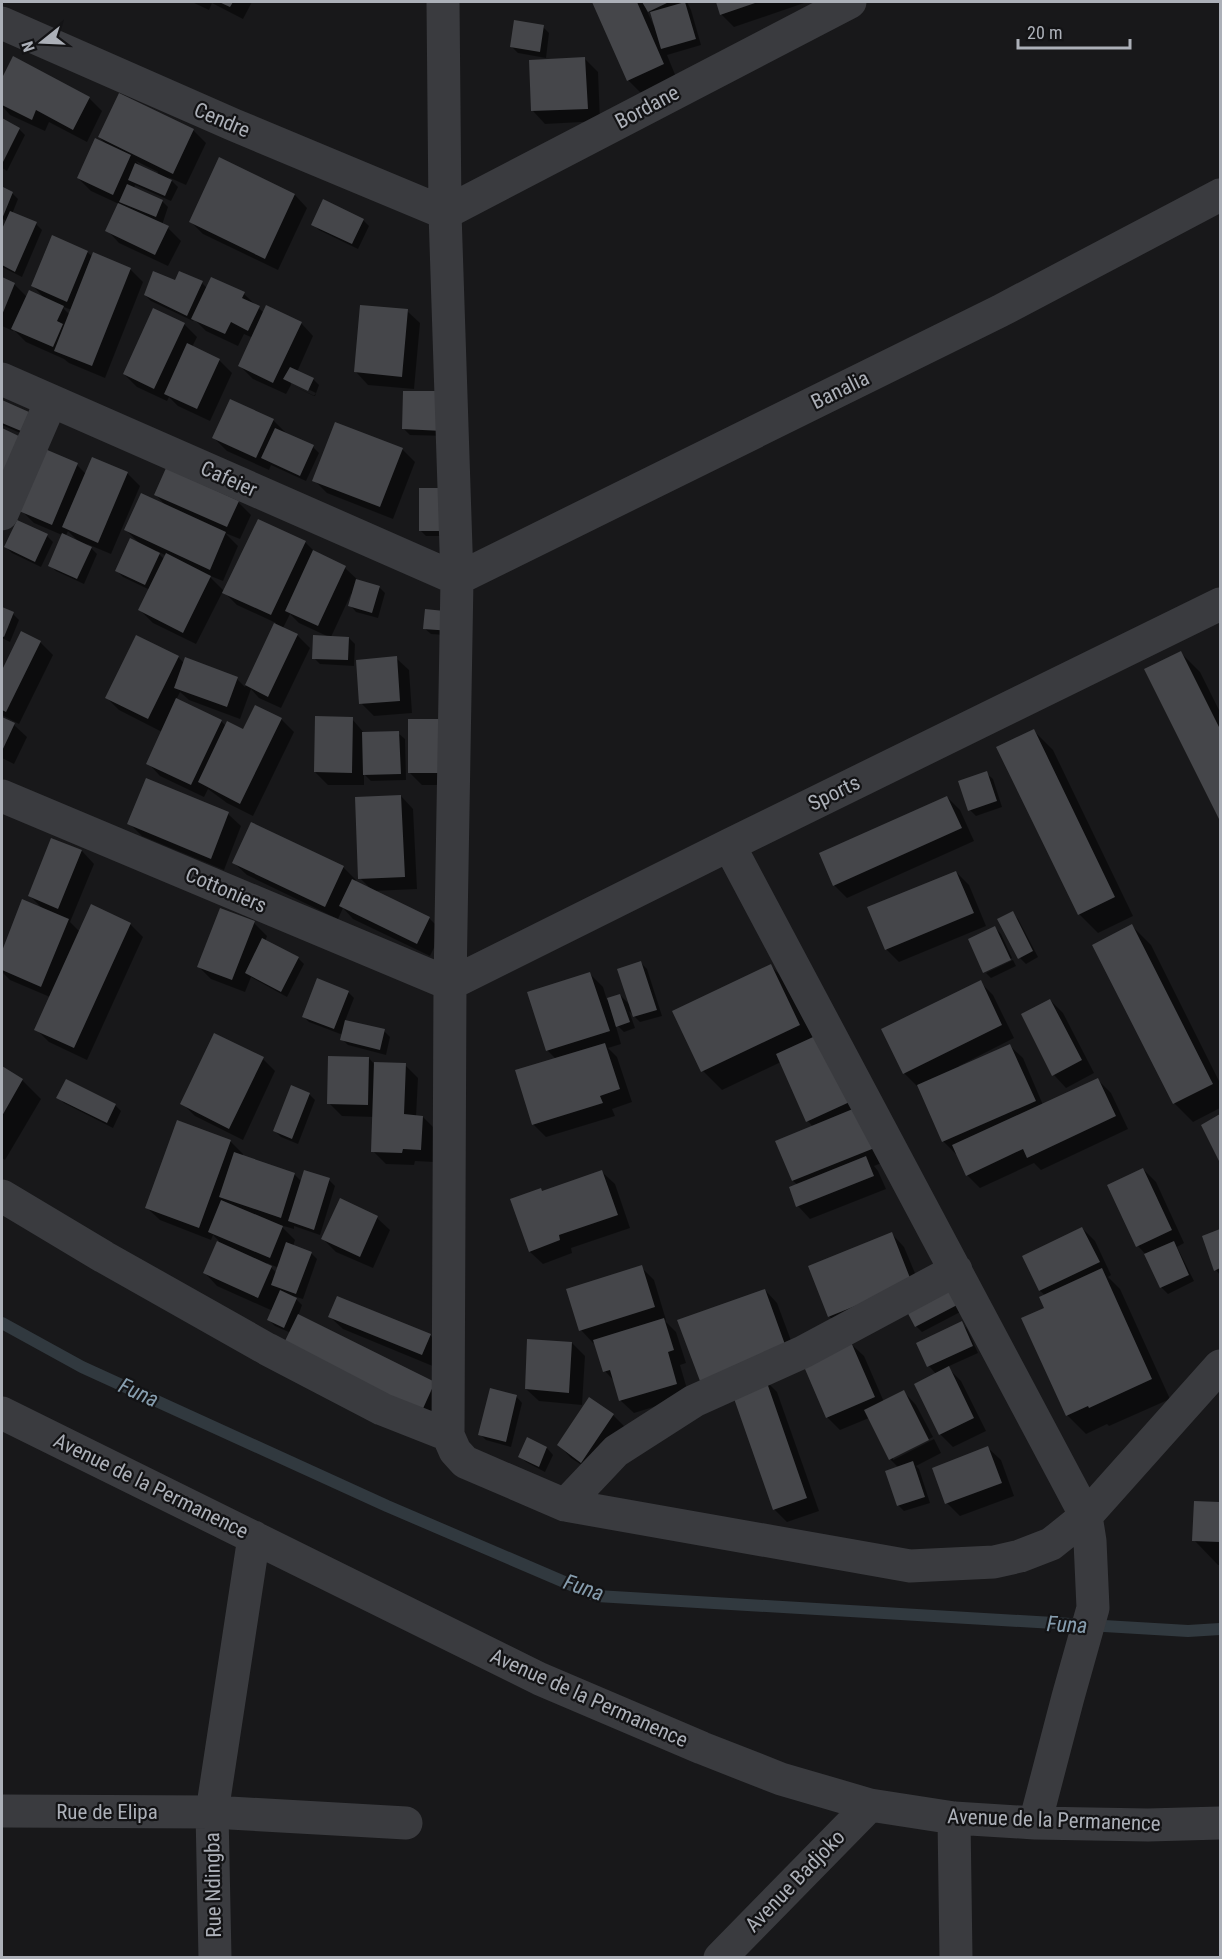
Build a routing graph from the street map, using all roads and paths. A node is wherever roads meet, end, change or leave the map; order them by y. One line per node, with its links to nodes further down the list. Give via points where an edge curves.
1 (443, 2): 5 (street)
2 (850, 2): 5 (street, Bordane)
3 (2, 23): 5 (street, Cendre)
4 (1221, 195): 9 (street, Banalia, via 1000,311)
5 (445, 213): 9 (street)
6 (2, 379): 7 (street, Cafeier)
7 (51, 400): 8 (street); 9 (street, Cafeier)
8 (2, 514)
9 (457, 579): 13 (street)
10 (1221, 604): 12 (street, Sports)
11 (2, 796): 13 (street, Cottoniers)
12 (729, 845): 13 (street, Sports); 15 (street)
13 (450, 984): 18 (street)
14 (2, 1196): 18 (street, via 267,1349 382,1409)
15 (956, 1270): 19 (street, via 803,1352 694,1401 616,1451); 20 (street)
16 (1221, 1366): 20 (street)
17 (2, 1413): 21 (street, Avenue de la Permanence)
18 (448, 1435): 19 (street, via 465,1462)
19 (565, 1506): 20 (street, via 910,1566 994,1562 1020,1556 1051,1544)
20 (1086, 1516): 28 (street, via 1093,1608)
21 (254, 1537): 22 (street, Avenue de la Permanence, via 540,1679 772,1775); 24 (street, Rue Ndingba)
22 (870, 1804): 25 (street, Avenue de la Permanence); 30 (street, Avenue Badjoko)
23 (2, 1811): 24 (street, Rue de Elipa)
24 (212, 1812): 27 (street, Rue de Elipa); 29 (street, Rue Ndingba)
25 (954, 1818): 28 (street, Avenue de la Permanence); 31 (street)
26 (1221, 1822): 28 (street, Avenue de la Permanence)
27 (406, 1823)
28 (1035, 1823)
29 (215, 1958)
30 (720, 1958)
31 (956, 1958)

